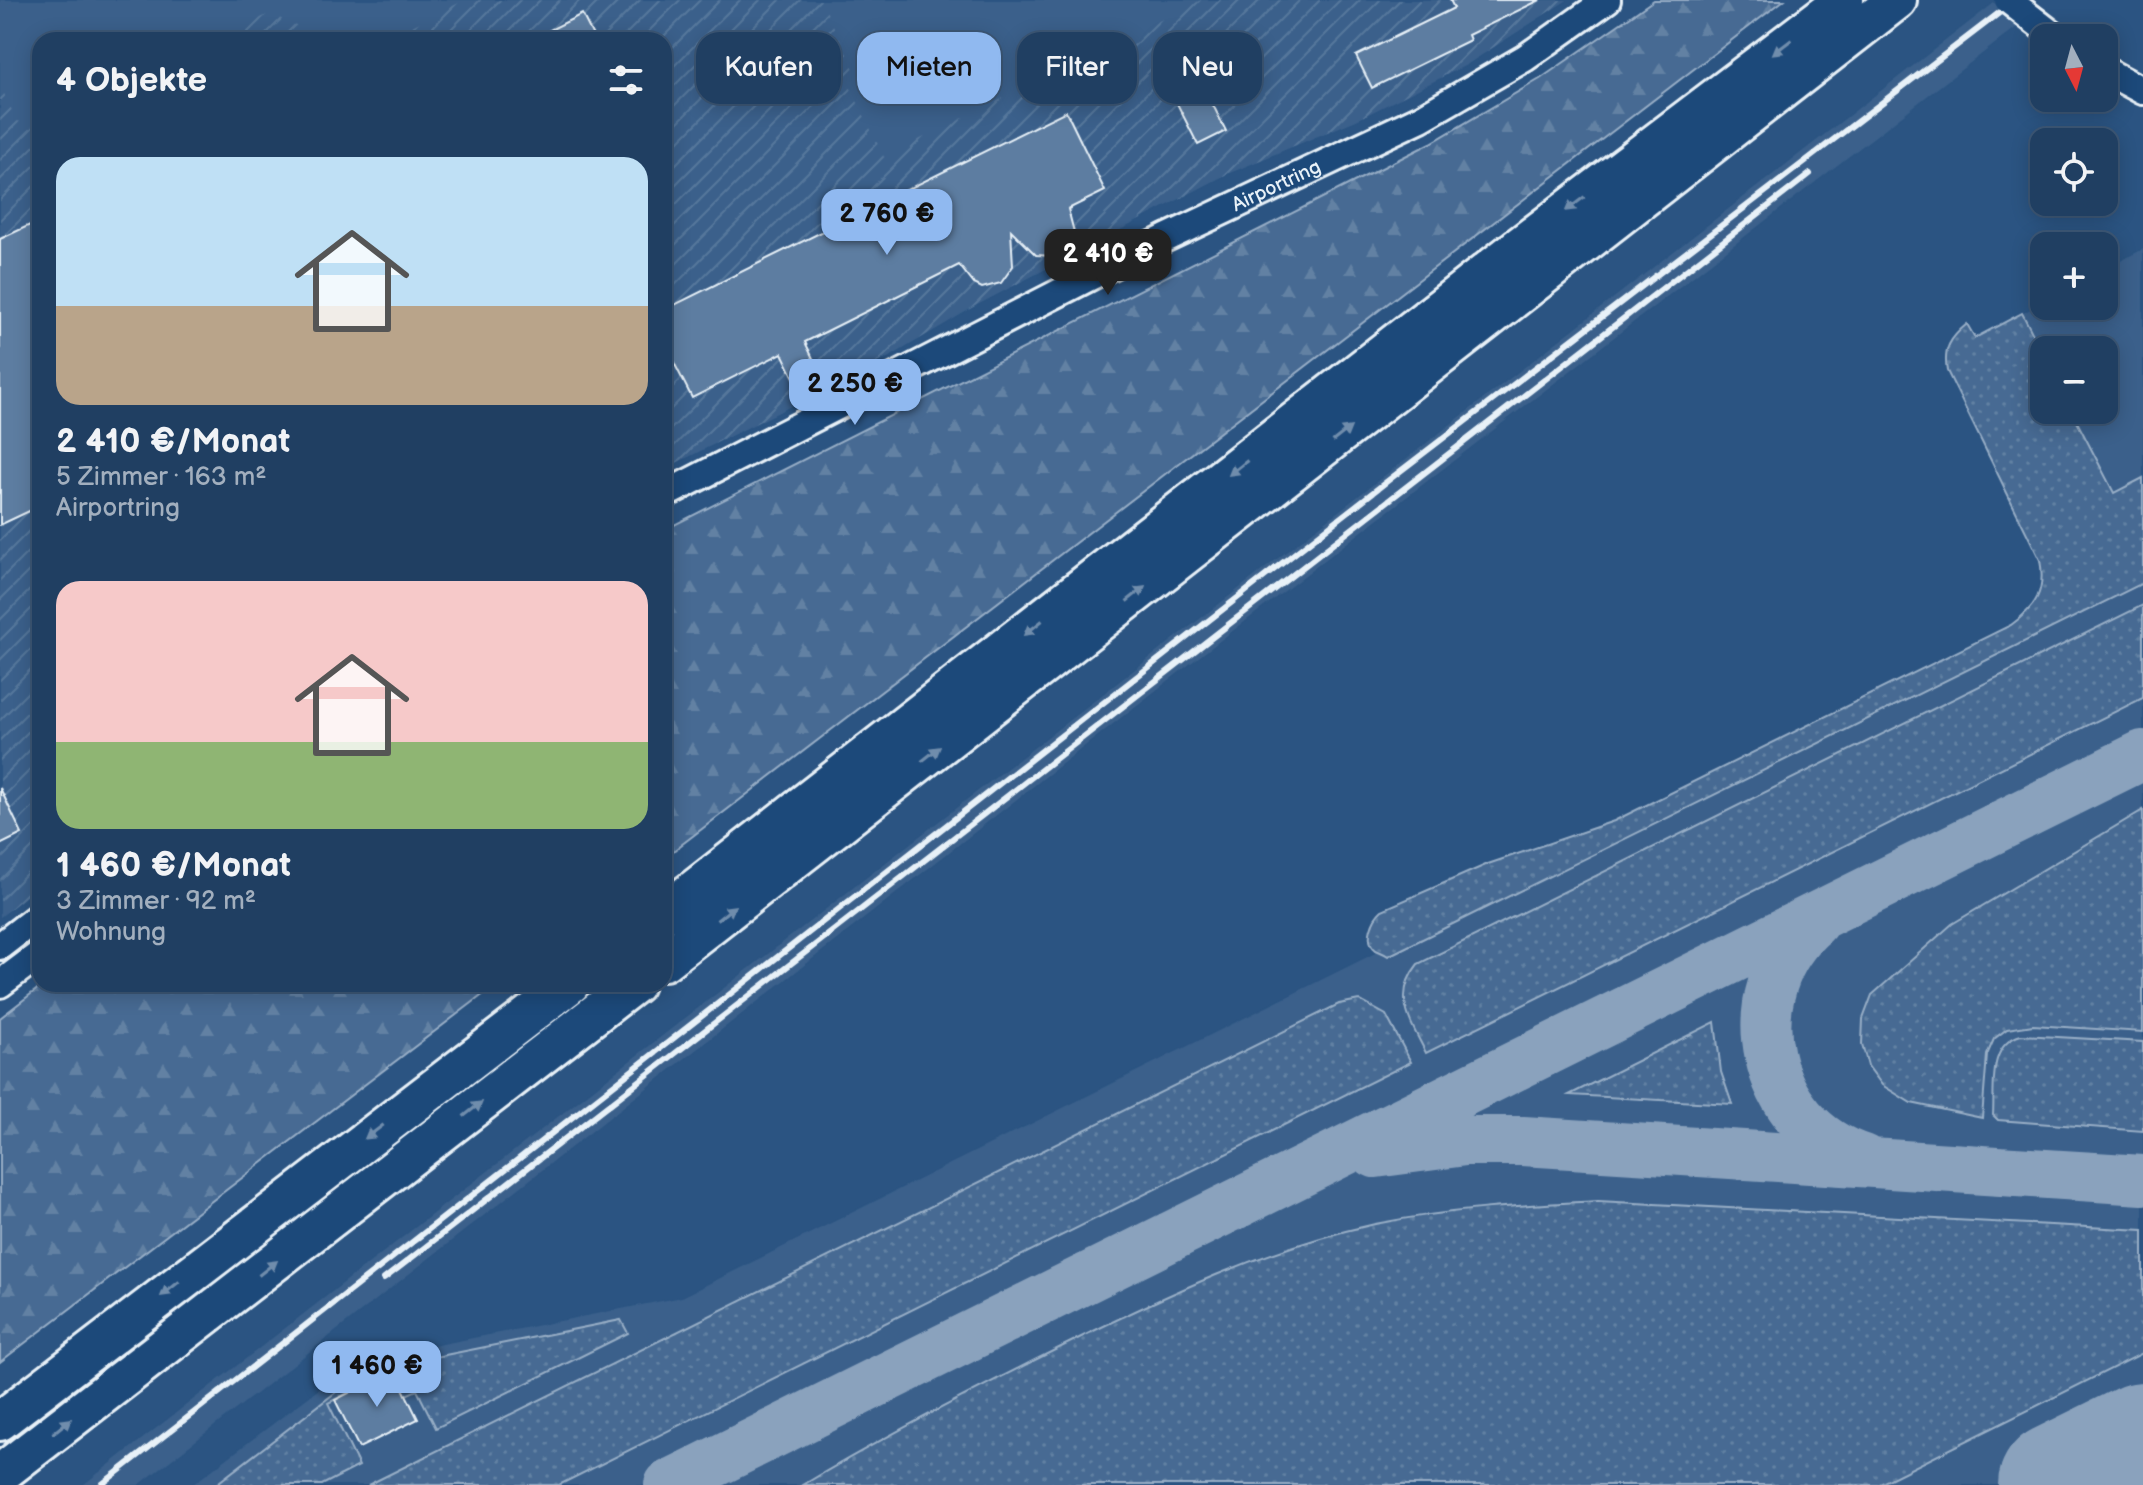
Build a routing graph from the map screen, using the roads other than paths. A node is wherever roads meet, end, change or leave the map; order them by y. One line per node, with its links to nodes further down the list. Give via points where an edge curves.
1 (1607, 0): 8 (street, Airportring, via 1525,58 1421,118 1228,208)
2 (1844, 0): 9 (highway, one-way to 9)
3 (1897, 0): 12 (highway, one-way to 3)
4 (2008, 0): 5 (street, bridge)
5 (2039, 24)
6 (2118, 78): 7 (street)
7 (2143, 91)
8 (672, 491)
9 (672, 907)
10 (32, 921): 11 (street)
11 (0, 946)
12 (672, 955)
13 (32, 960): 14 (street)
14 (0, 984)
15 (560, 992): 17 (highway, one-way to 17)
16 (624, 992): 18 (highway, one-way to 16)
17 (0, 1421)
18 (0, 1474)

